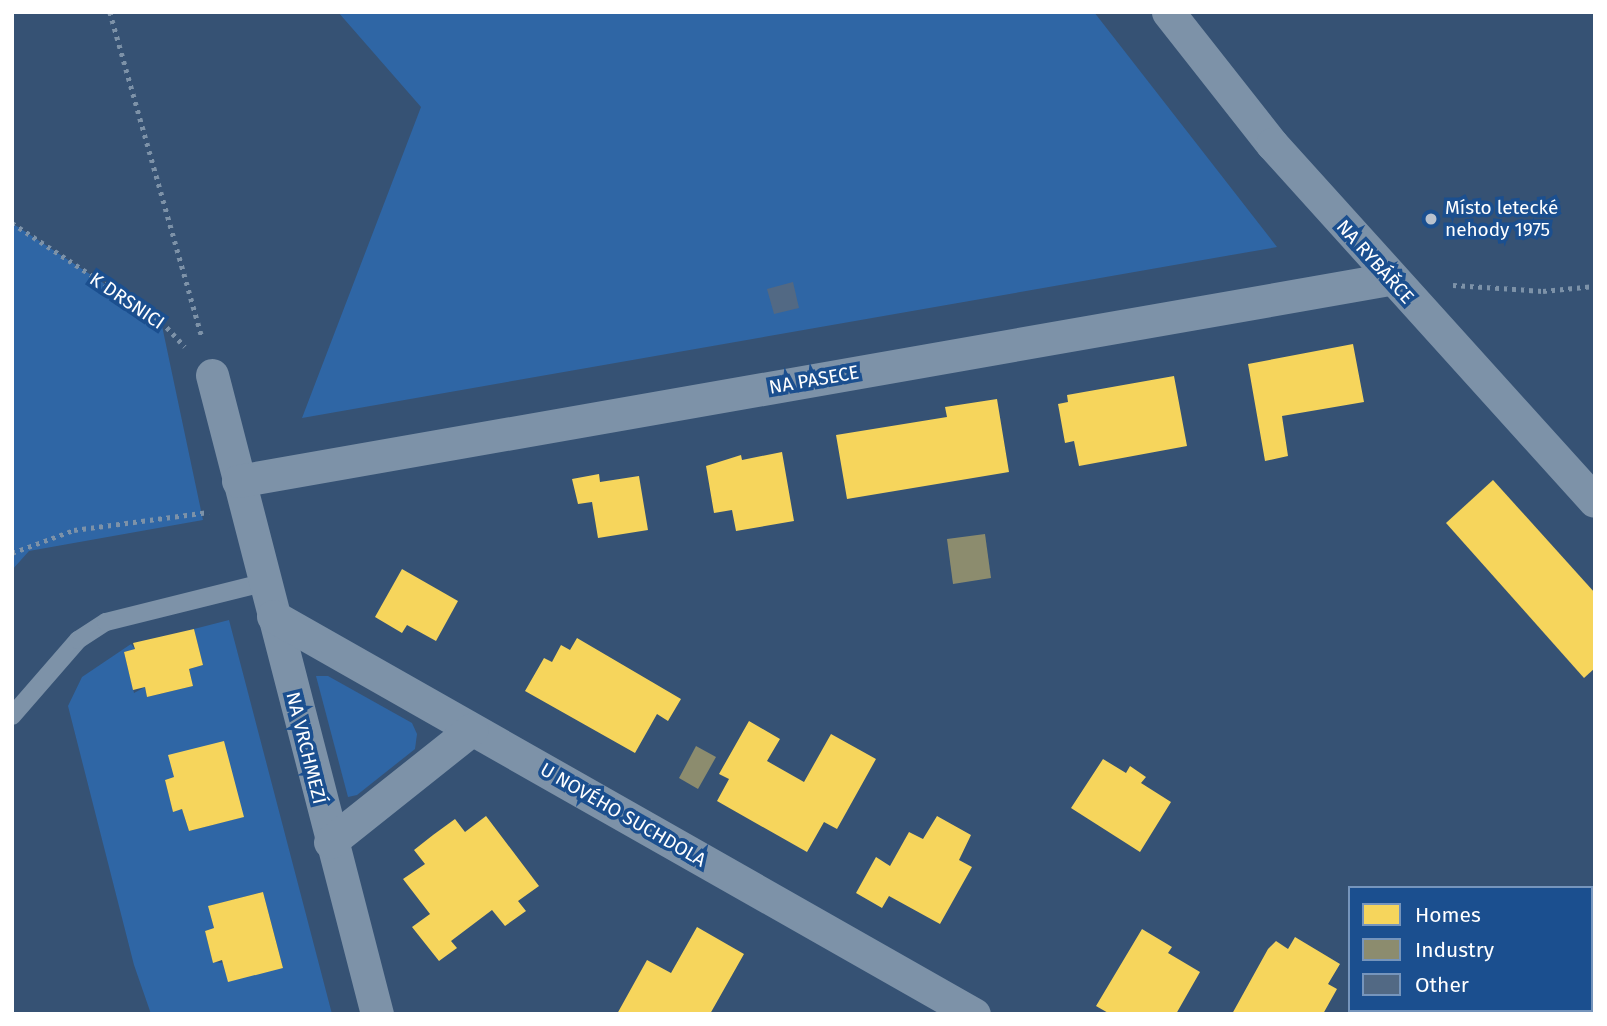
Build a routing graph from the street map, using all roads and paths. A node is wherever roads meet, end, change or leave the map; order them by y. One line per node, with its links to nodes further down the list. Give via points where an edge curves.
1 (110, 12): 6 (path)
2 (1168, 12): 4 (street, NA RYBÁŘCE, via 1272,144)
3 (12, 223): 6 (path, K DRSNICI, via 161,321)
4 (1390, 279): 5 (path, via 1510,291); 7 (street, NA PASECE); 8 (street, NA RYBÁŘCE)
5 (1595, 286)
6 (212, 375): 7 (street)
7 (241, 495): 9 (path, via 74,530); 10 (street, NA VRCHMEZÍ)
8 (1595, 501)
9 (12, 553)
10 (263, 583): 11 (street, NA VRCHMEZÍ); 12 (lane, via 106,622 78,640)
11 (273, 616): 13 (street, U NOVÉHO SUCHDOLA); 14 (street, NA VRCHMEZÍ)
12 (12, 716)
13 (472, 729): 14 (street); 15 (street, U NOVÉHO SUCHDOLA)
14 (330, 842): 16 (street, NA VRCHMEZÍ)
15 (963, 1011)
16 (377, 1014)

